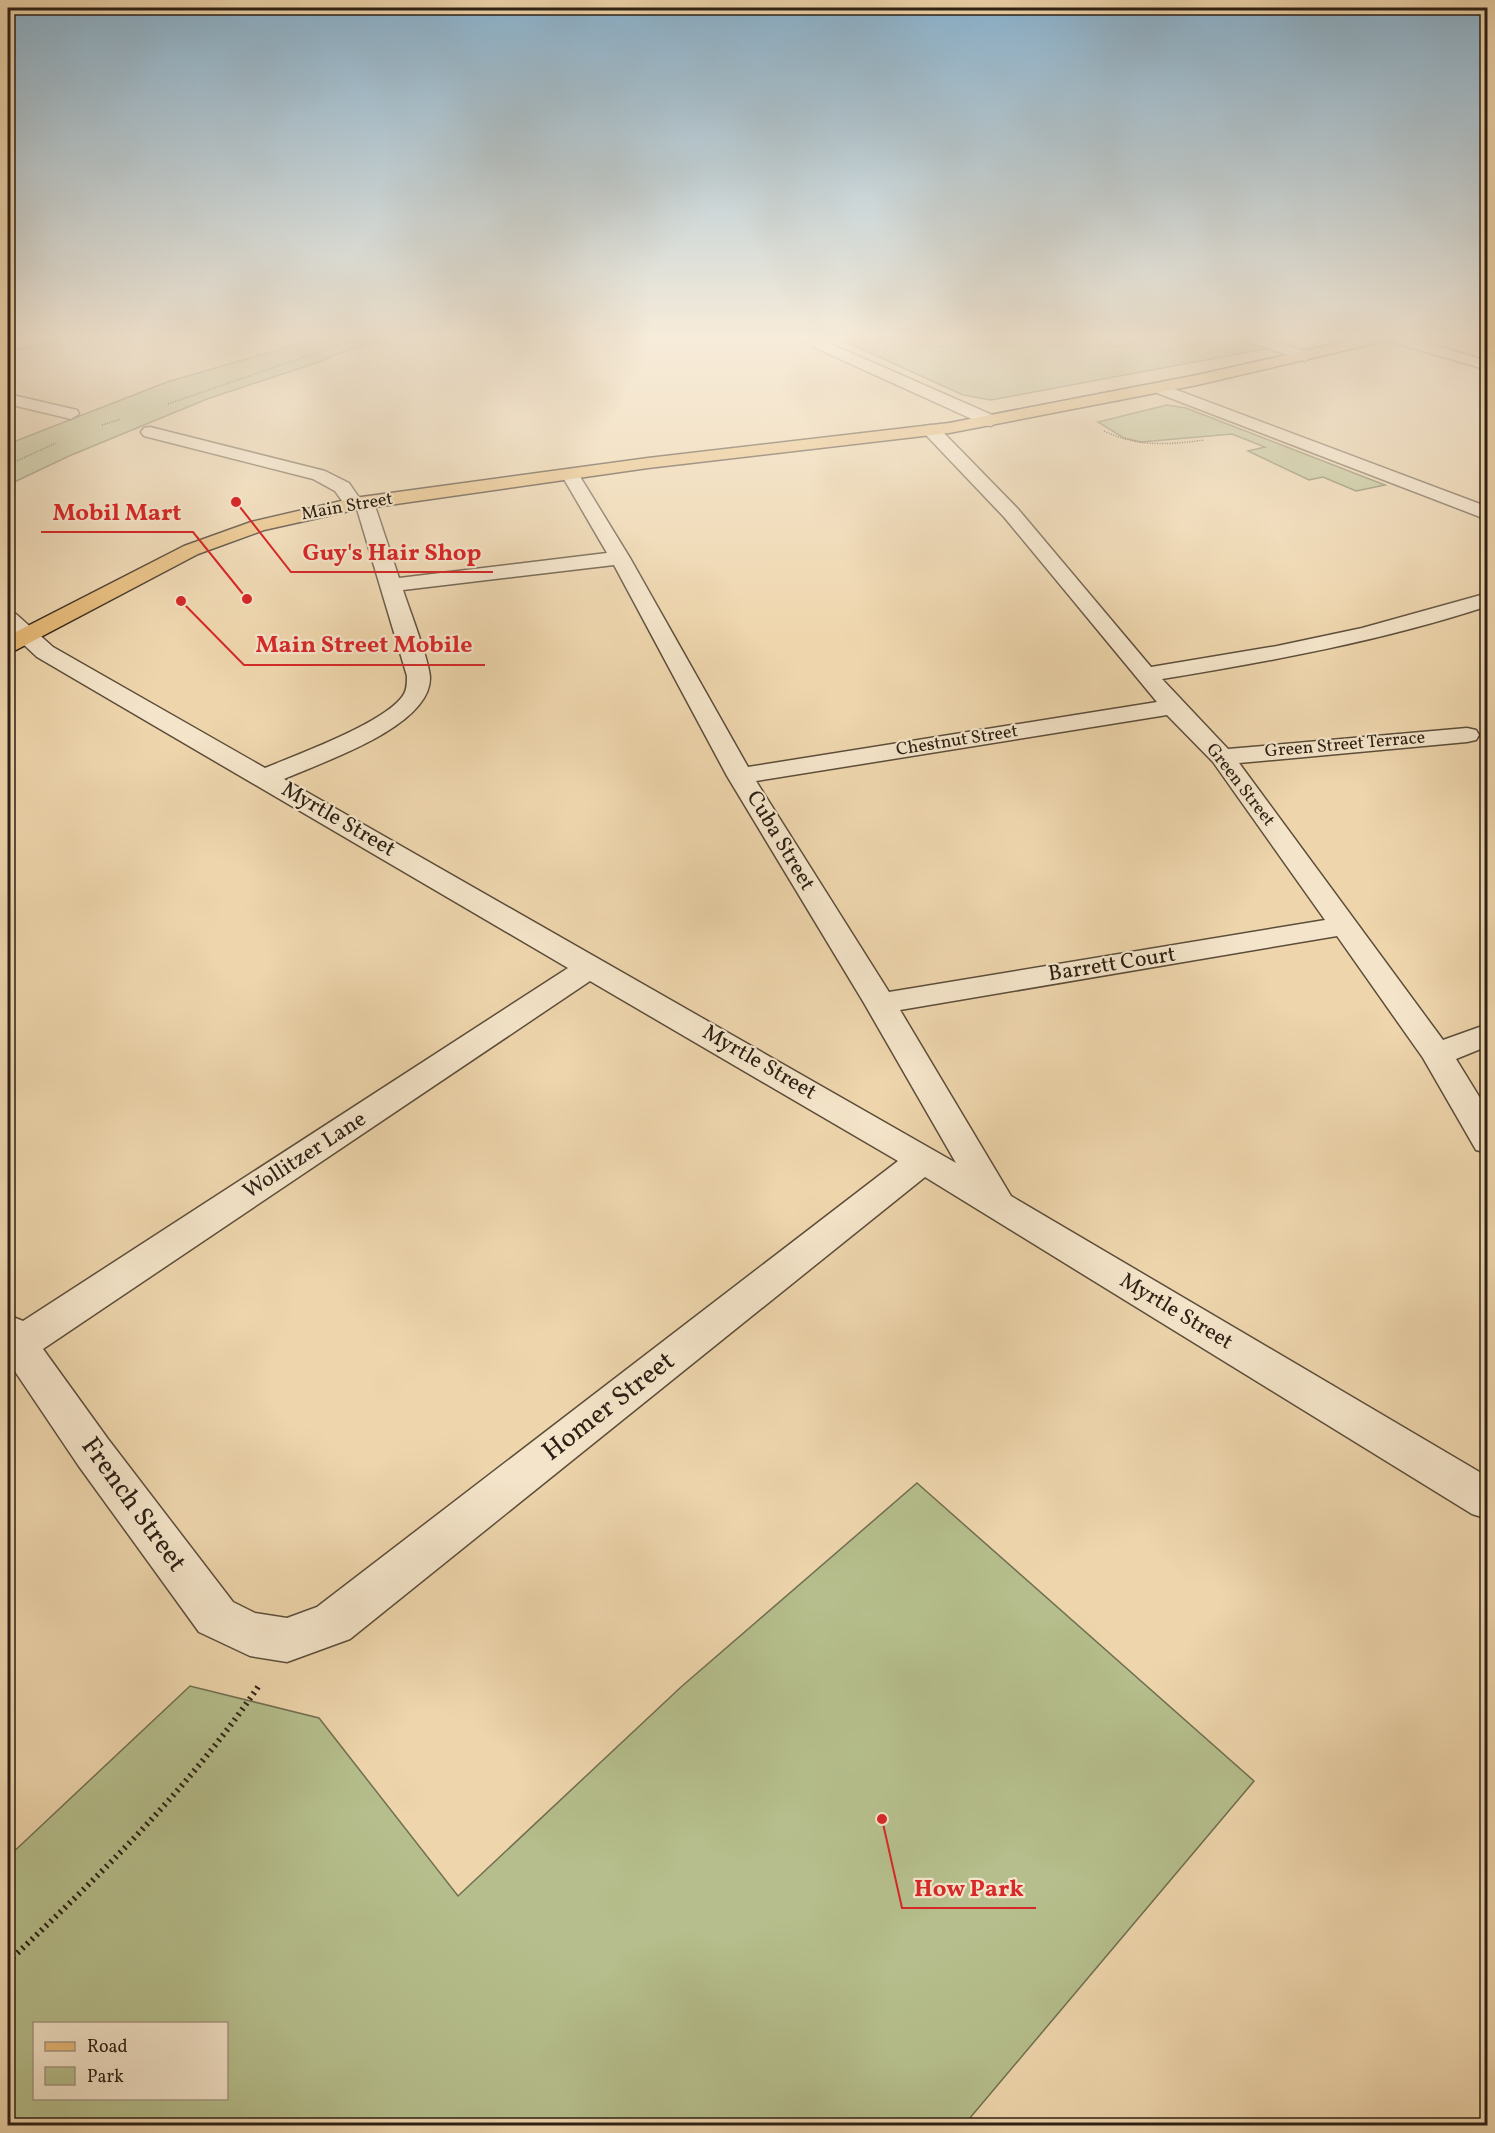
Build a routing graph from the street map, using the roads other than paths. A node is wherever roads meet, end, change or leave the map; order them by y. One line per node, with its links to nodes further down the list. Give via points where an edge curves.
1 (168, 437): 6 (street, via 319,475 342,487)
2 (877, 437): 5 (main road, Main Street)
3 (937, 437): 12 (street, Green Street, via 1011,513)
4 (1285, 437): 7 (street)
5 (570, 474): 6 (main road, Main Street); 8 (street, Cuba Street)
6 (360, 504): 9 (street); 11 (main road, Main Street, via 268,523 205,544)
7 (1488, 514)
8 (620, 558): 9 (street); 16 (street, Cuba Street)
9 (391, 585): 17 (street, via 419,676 416,695 403,711 372,730)
10 (1488, 599): 12 (street, via 1420,621 1285,652)
11 (13, 633): 17 (street, Myrtle Street)
12 (1148, 675): 13 (street, Green Street)
13 (1173, 707): 15 (street, Green Street); 16 (street, Chestnut Street)
14 (1467, 735): 15 (street, Green Street Terrace)
15 (1222, 757): 18 (street, Green Street)
16 (740, 776): 20 (street, Cuba Street)
17 (264, 778): 19 (street, Myrtle Street)
18 (1345, 926): 20 (street, Barrett Court); 22 (street, Green Street)
19 (591, 967): 24 (street, Myrtle Street); 26 (street, Wollitzer Lane)
20 (880, 1004): 25 (street, Cuba Street)
21 (1488, 1034): 22 (street)
22 (1437, 1054): 23 (street, Green Street)
23 (1488, 1141)
24 (923, 1160): 25 (street, Myrtle Street); 28 (street, Homer Street, via 333,1623)
25 (997, 1204): 27 (street, Myrtle Street)
26 (13, 1337): 28 (street, French Street, via 216,1617 250,1634)
27 (1488, 1500)
28 (287, 1640)

